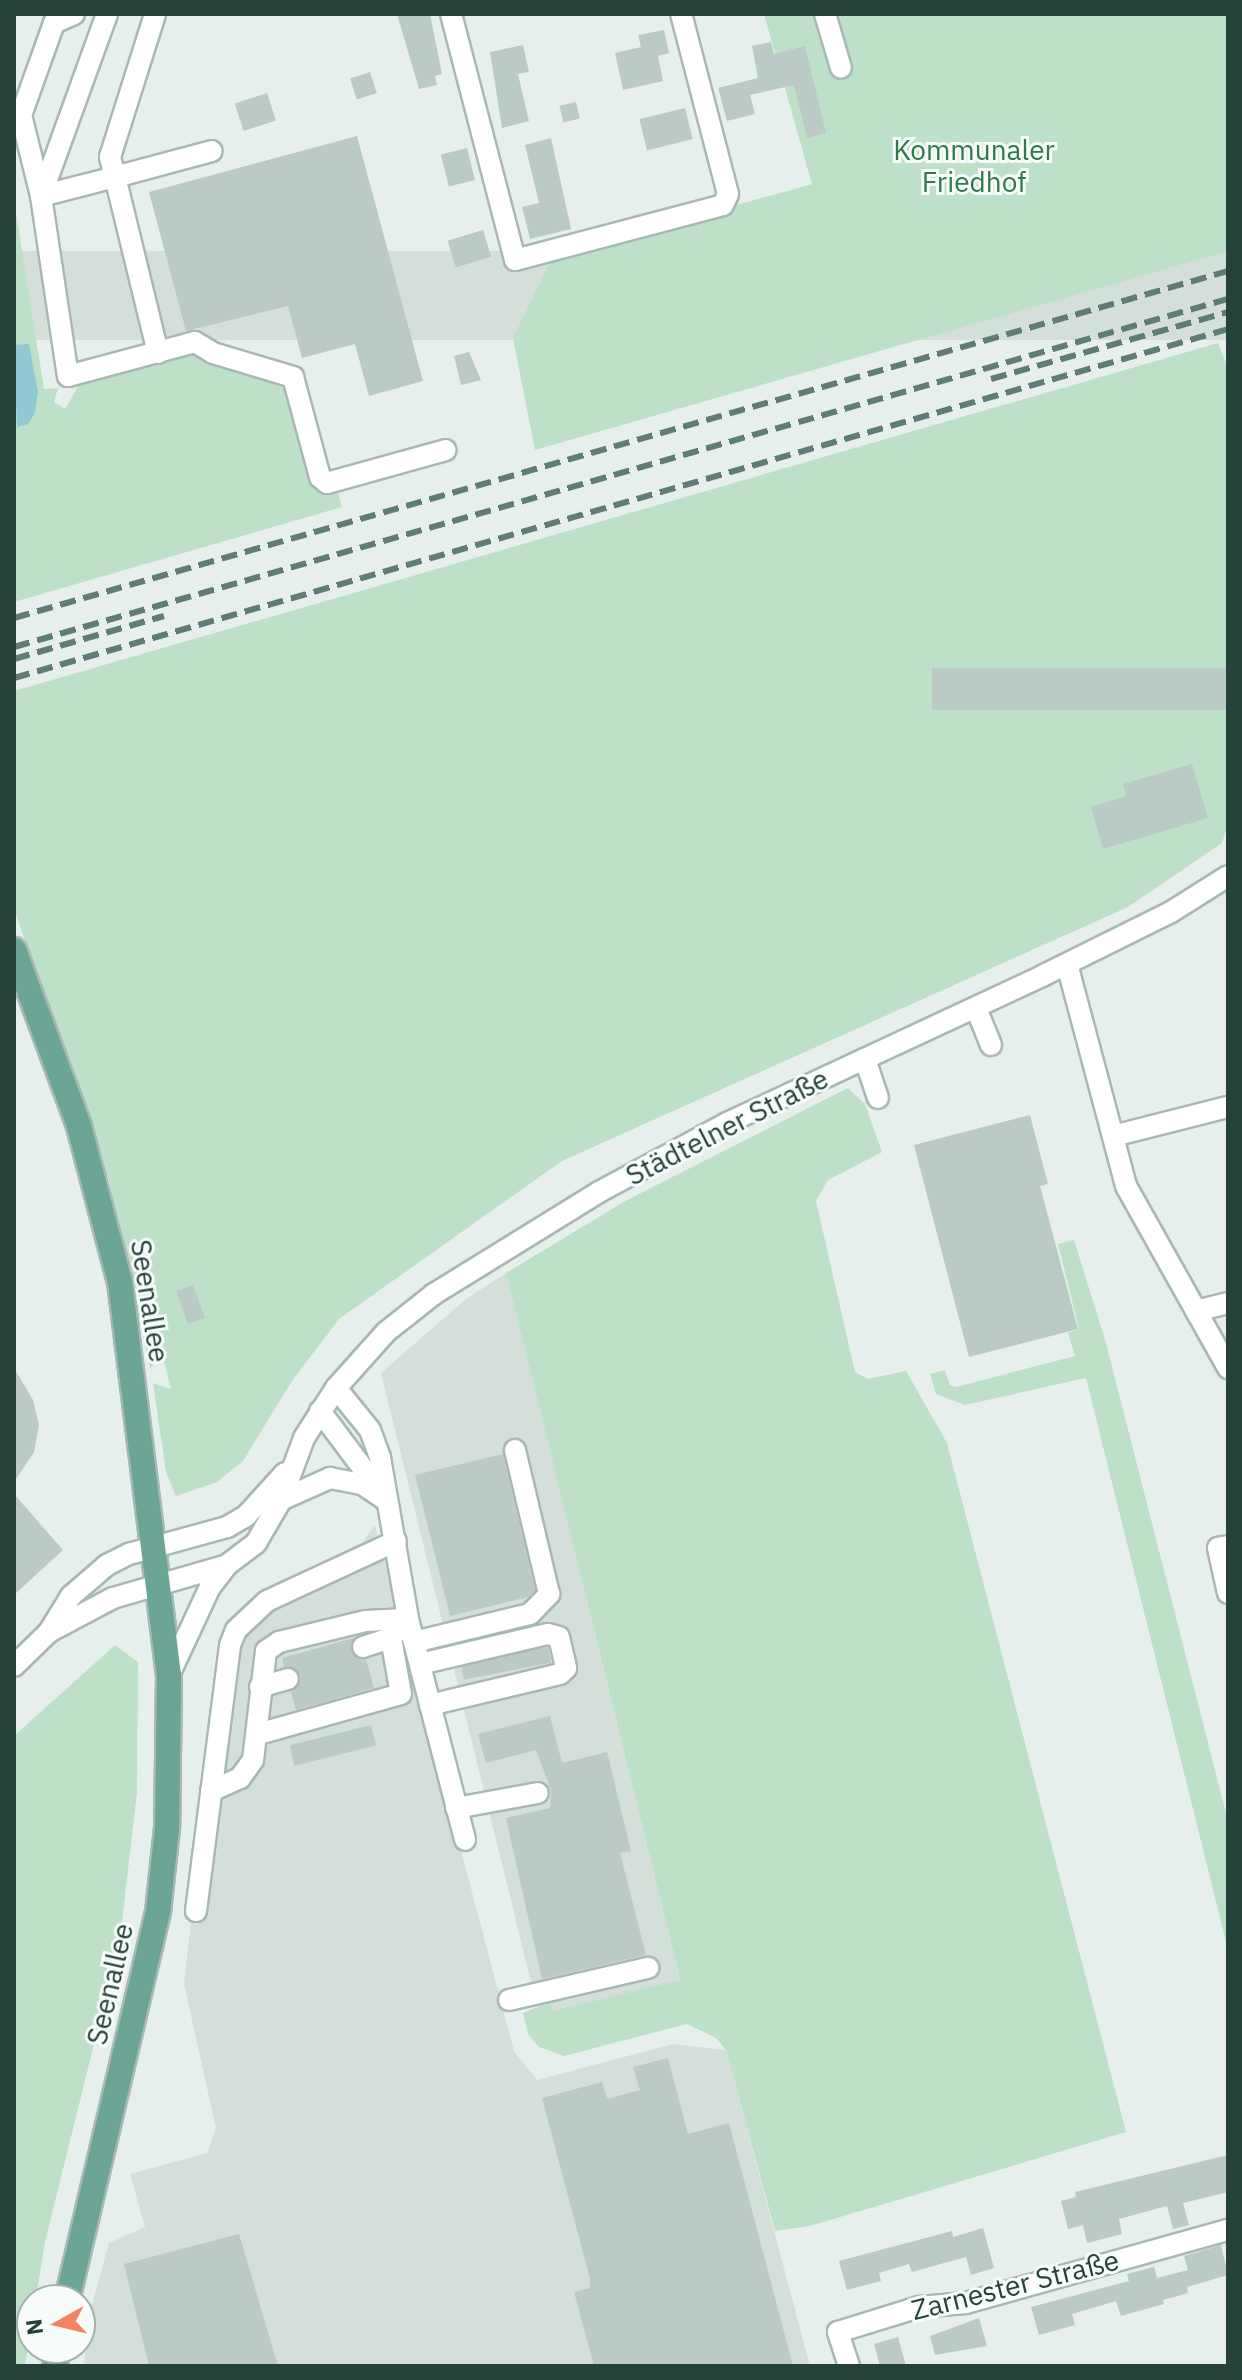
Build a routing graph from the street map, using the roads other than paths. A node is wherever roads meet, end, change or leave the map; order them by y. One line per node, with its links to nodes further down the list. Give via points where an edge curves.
1 (74, 14): 10 (street, via 54,23 21,115)
2 (107, 14): 10 (street)
3 (155, 14): 9 (street, via 110,157)
4 (451, 14): 5 (street, via 515,260 723,205 728,194)
5 (681, 14)
6 (825, 14): 7 (street)
7 (841, 68)
8 (212, 151): 9 (street)
9 (115, 177): 10 (street); 11 (street)
10 (41, 196): 11 (street, via 68,376)
11 (158, 353): 12 (street, via 195,342 213,353 293,377 320,477 327,483)
12 (446, 450)
13 (1228, 876): 15 (street, Städtelner Straße, via 1171,912)
14 (14, 950): 32 (main road, Seenallee, via 79,1126 114,1253)
15 (1067, 964): 16 (street, Städtelner Straße); 21 (street)
16 (976, 1008): 17 (street); 18 (street, Städtelner Straße)
17 (991, 1045)
18 (865, 1059): 19 (street); 25 (street, Städtelner Straße, via 727,1123 471,1271 386,1332)
19 (878, 1098)
20 (1228, 1107): 21 (street)
21 (1113, 1136): 23 (street, via 1126,1186)
22 (1228, 1303): 23 (street)
23 (1196, 1311): 24 (street)
24 (1228, 1368)
25 (336, 1388): 26 (street, Städtelner Straße); 30 (street, via 370,1430)
26 (320, 1411): 28 (street, Städtelner Straße); 30 (street)
27 (515, 1450): 40 (street, via 549,1594 530,1614)
28 (292, 1463): 29 (street, Städtelner Straße); 32 (street, Städtelner Straße, via 246,1516 211,1533)
29 (281, 1500): 30 (street, via 330,1478 362,1484); 34 (street, Städtelner Straße, via 256,1543)
30 (387, 1501): 31 (street)
31 (396, 1541): 37 (street); 49 (street, via 267,1601 236,1630)
32 (156, 1546): 35 (main road, Seenallee); 38 (street, Städtelner Straße, via 129,1554 89,1578)
33 (1228, 1546): 36 (street, via 1218,1548)
34 (227, 1565): 35 (street, Städtelner Straße); 44 (street, Seenallee, via 210,1587)
35 (161, 1584): 38 (street, Städtelner Straße, via 113,1598); 44 (main road, Seenallee)
36 (1228, 1593)
37 (408, 1619): 39 (street); 40 (street); 46 (street, via 365,1621 279,1642 266,1651)
38 (49, 1632): 43 (street, Städtelner Straße)
39 (391, 1638): 41 (street); 48 (street, via 401,1694)
40 (414, 1642): 42 (street)
41 (363, 1647)
42 (420, 1664): 47 (street); 47 (street, via 548,1634 559,1637 566,1668 560,1674)
43 (14, 1666)
44 (169, 1675): 57 (main road, Seenallee, via 167,1828 158,1912)
45 (288, 1679): 46 (street)
46 (260, 1687): 48 (street)
47 (430, 1705): 51 (street)
48 (258, 1734): 49 (street, via 253,1760 240,1778)
49 (211, 1791): 53 (street)
50 (538, 1793): 51 (street)
51 (456, 1808): 52 (street)
52 (465, 1840)
53 (196, 1911)
54 (648, 1968): 55 (street)
55 (509, 2000)
56 (1228, 2230): 58 (street, Zarnester Straße, via 966,2303 919,2307 838,2332)
57 (71, 2284)
58 (849, 2366)

